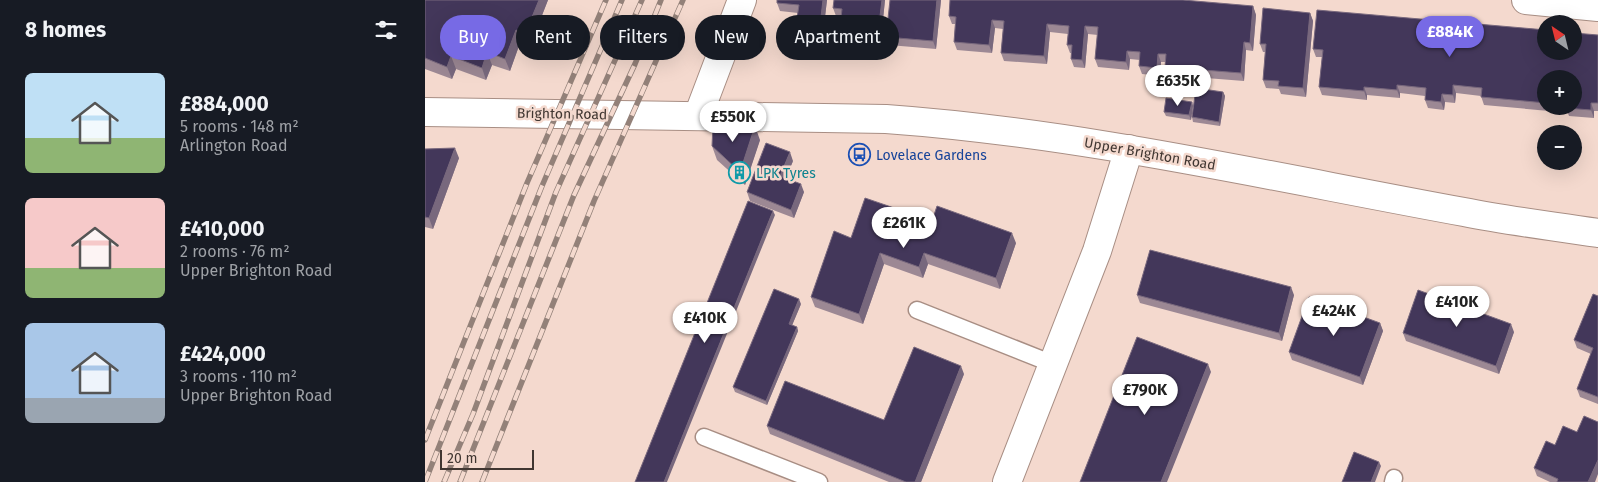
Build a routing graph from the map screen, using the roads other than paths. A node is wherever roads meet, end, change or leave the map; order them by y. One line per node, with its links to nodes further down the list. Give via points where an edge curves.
1 (742, 0): 5 (main road)
2 (1526, 0): 3 (main road)
3 (1598, 7)
4 (425, 112): 5 (main road, Brighton Road)
5 (698, 116): 6 (main road, Upper Brighton Road, via 886,119 959,124)
6 (1129, 149): 7 (main road, Upper Brighton Road, via 1466,213); 9 (main road, via 1097,252)
7 (1598, 233)
8 (917, 310): 9 (lane)
9 (1053, 364): 12 (main road)
10 (704, 437): 11 (lane)
11 (819, 482)
12 (1007, 482)

